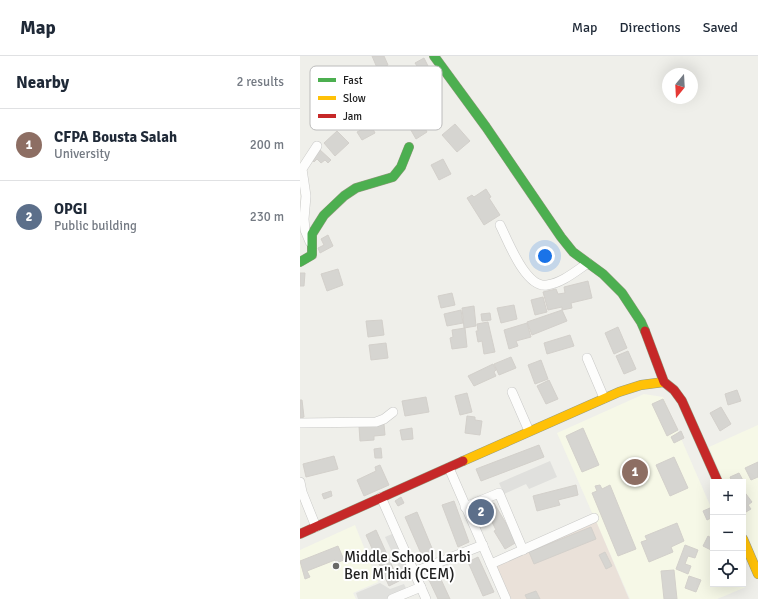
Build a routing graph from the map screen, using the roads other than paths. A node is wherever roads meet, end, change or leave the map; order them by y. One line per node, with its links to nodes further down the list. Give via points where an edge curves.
1 (434, 56): 2 (street)
2 (441, 66)
3 (442, 67): 9 (street, via 561,237 573,252)
4 (317, 146): 7 (street, via 302,169 306,196 305,230)
5 (409, 147): 7 (street, via 395,176 355,188 340,200 314,228)
6 (500, 225): 9 (street, via 526,274 533,282 547,285 567,277)
7 (311, 244): 8 (street, via 312,255)
8 (300, 262)
9 (588, 263): 11 (street, via 622,293 641,322)
10 (587, 358): 13 (street)
11 (664, 382): 13 (street, via 638,385); 18 (street, via 682,401)
12 (512, 392): 16 (street)
13 (604, 398): 16 (street)
14 (394, 412): 15 (street, via 376,422)
15 (300, 423)
16 (529, 431): 17 (street)
17 (448, 468): 20 (street); 21 (street)
18 (717, 479)
19 (300, 482): 23 (street)
20 (381, 497): 23 (street); 29 (street)
21 (466, 507): 25 (street); 27 (street, via 499,492)
22 (594, 518): 27 (street)
23 (316, 527): 24 (street)
24 (300, 534)
25 (483, 545): 28 (street); 29 (street)
26 (746, 546): 30 (street)
27 (523, 550): 28 (street)
28 (491, 564): 34 (street)
29 (414, 572): 31 (street)
30 (758, 574)
31 (421, 587): 32 (street); 33 (street)
32 (392, 599)
33 (426, 599)
34 (506, 599)

